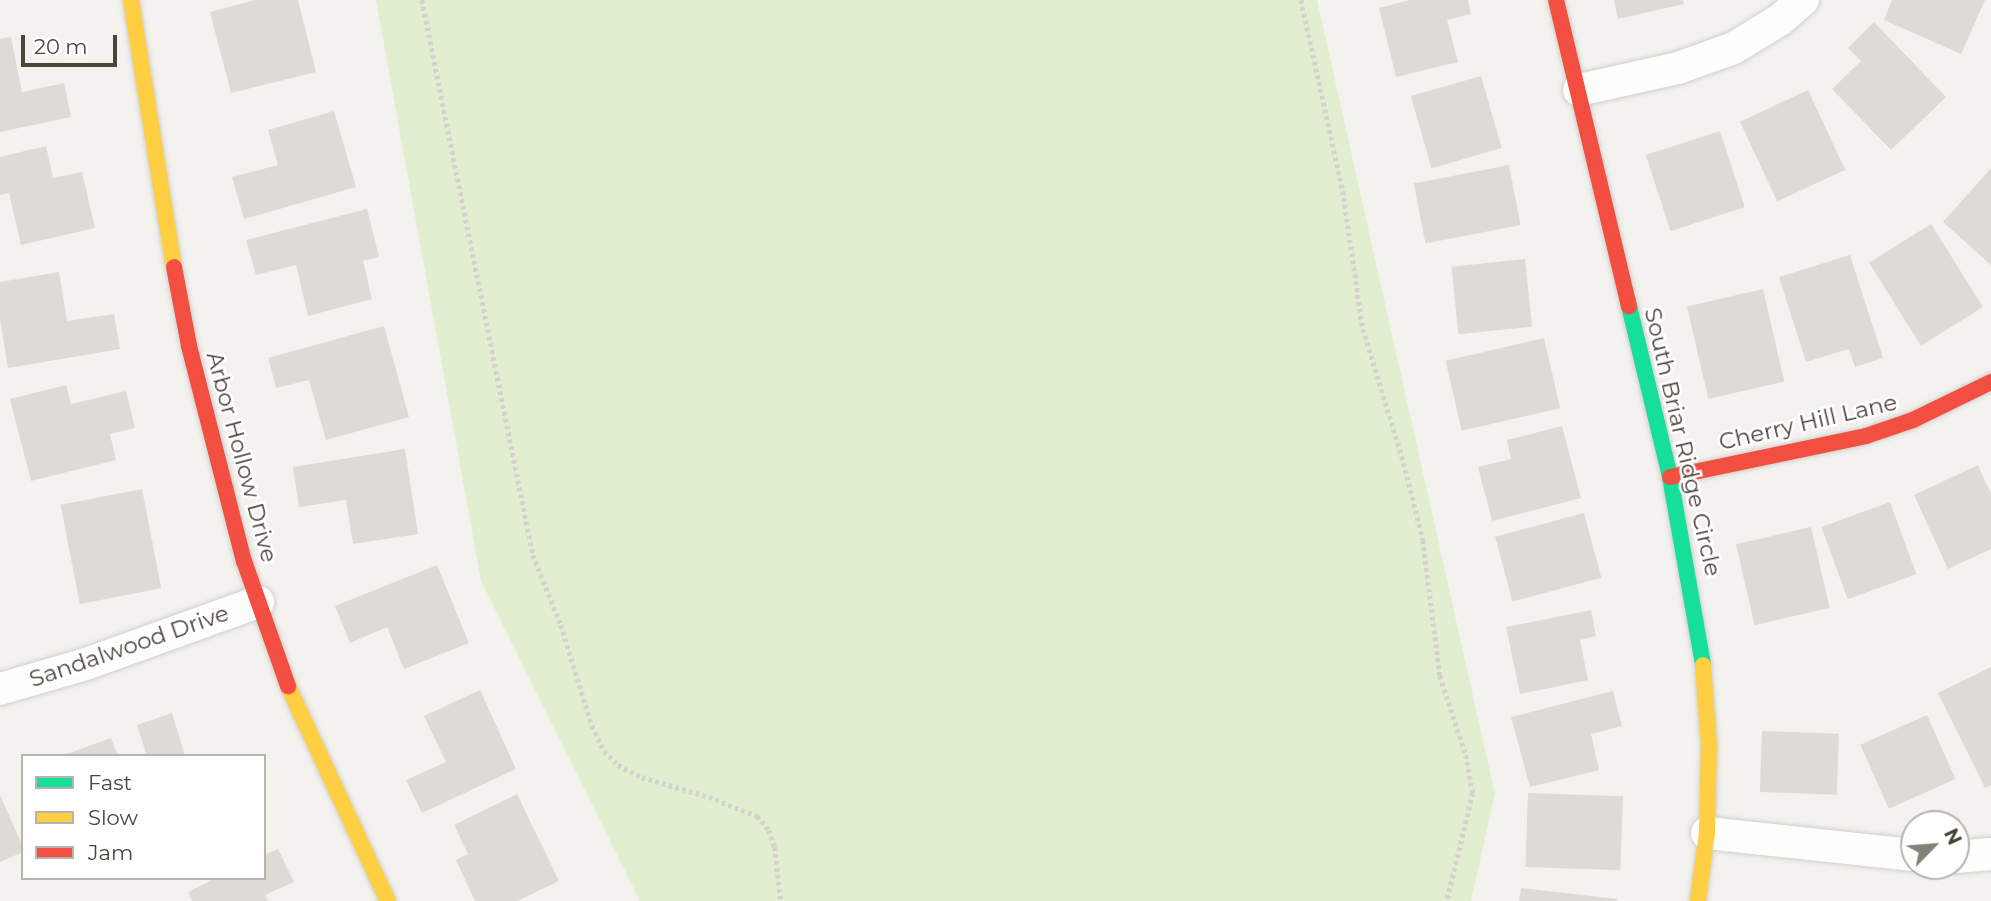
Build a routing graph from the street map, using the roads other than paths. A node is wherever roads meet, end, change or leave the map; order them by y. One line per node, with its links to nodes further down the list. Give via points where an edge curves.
1 (131, 0): 7 (street, Arbor Hollow Drive, via 158,183 189,345)
2 (1556, 0): 4 (street, South Briar Ridge Circle)
3 (1803, 0): 4 (street, via 1782,19 1734,48 1678,68)
4 (1579, 90): 6 (street, South Briar Ridge Circle)
5 (1991, 382): 6 (street, Cherry Hill Lane, via 1951,404 1866,436)
6 (1670, 477): 9 (street, South Briar Ridge Circle, via 1704,658 1709,745)
7 (258, 602): 8 (street, Sandalwood Drive, via 86,664); 13 (street, Arbor Hollow Drive, via 315,750)
8 (0, 689)
9 (1707, 833): 10 (street); 14 (street, South Briar Ridge Circle)
10 (1900, 854)
11 (1991, 855): 12 (street)
12 (1970, 856)
13 (388, 901)
14 (1698, 901)

